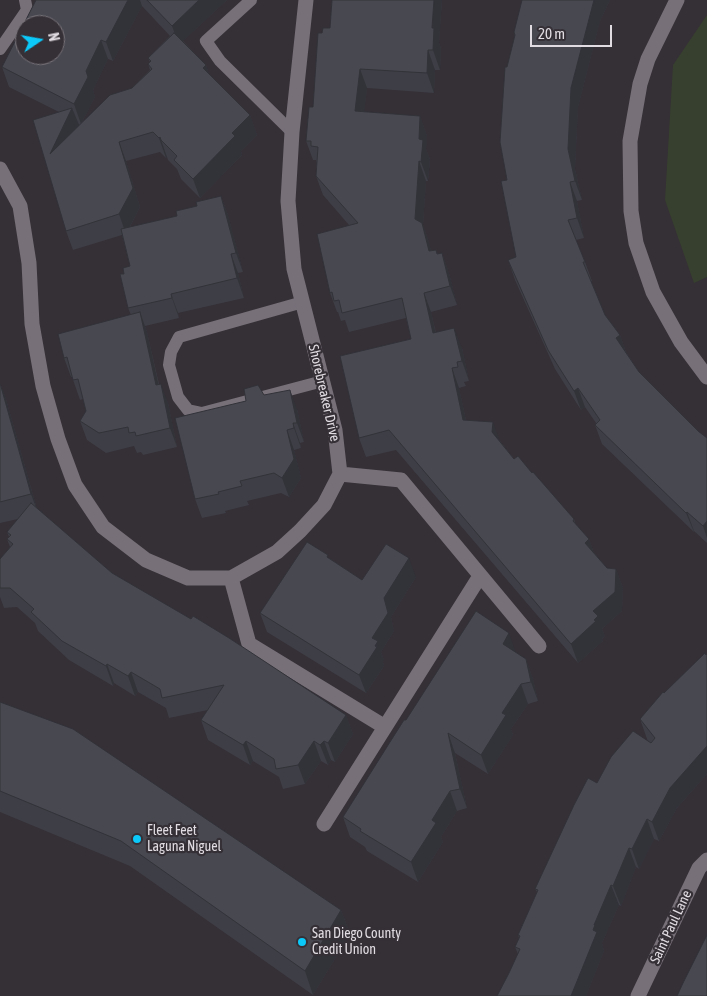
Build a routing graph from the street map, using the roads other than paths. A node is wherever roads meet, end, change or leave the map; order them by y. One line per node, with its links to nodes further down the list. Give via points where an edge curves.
1 (25, 0): 5 (lane, via 27,10)
2 (252, 0): 6 (lane, via 206,41 220,60)
3 (306, 0): 6 (street, Shorebreaker Drive)
4 (677, 0): 9 (street, via 640,84 630,141 630,211 636,243 653,292 680,342)
5 (0, 49)
6 (292, 132): 8 (street, Shorebreaker Drive, via 288,201 294,270)
7 (0, 169): 13 (street, via 20,206 29,263 32,324 43,386 75,485 103,527 146,560 188,578)
8 (302, 302): 10 (street, Shorebreaker Drive); 10 (lane, via 179,337 169,365 178,397 188,410 202,413)
9 (707, 377)
10 (323, 380): 11 (street, Shorebreaker Drive, via 335,430)
11 (340, 474): 12 (street, via 401,480); 13 (street, via 324,505 300,531 277,552)
12 (480, 576): 14 (street); 15 (street)
13 (231, 578): 15 (street, via 249,644)
14 (538, 646)
15 (385, 726): 16 (street)
16 (324, 824)
17 (707, 860): 18 (street, Saint Paul Lane, via 699,868)
18 (638, 996)

